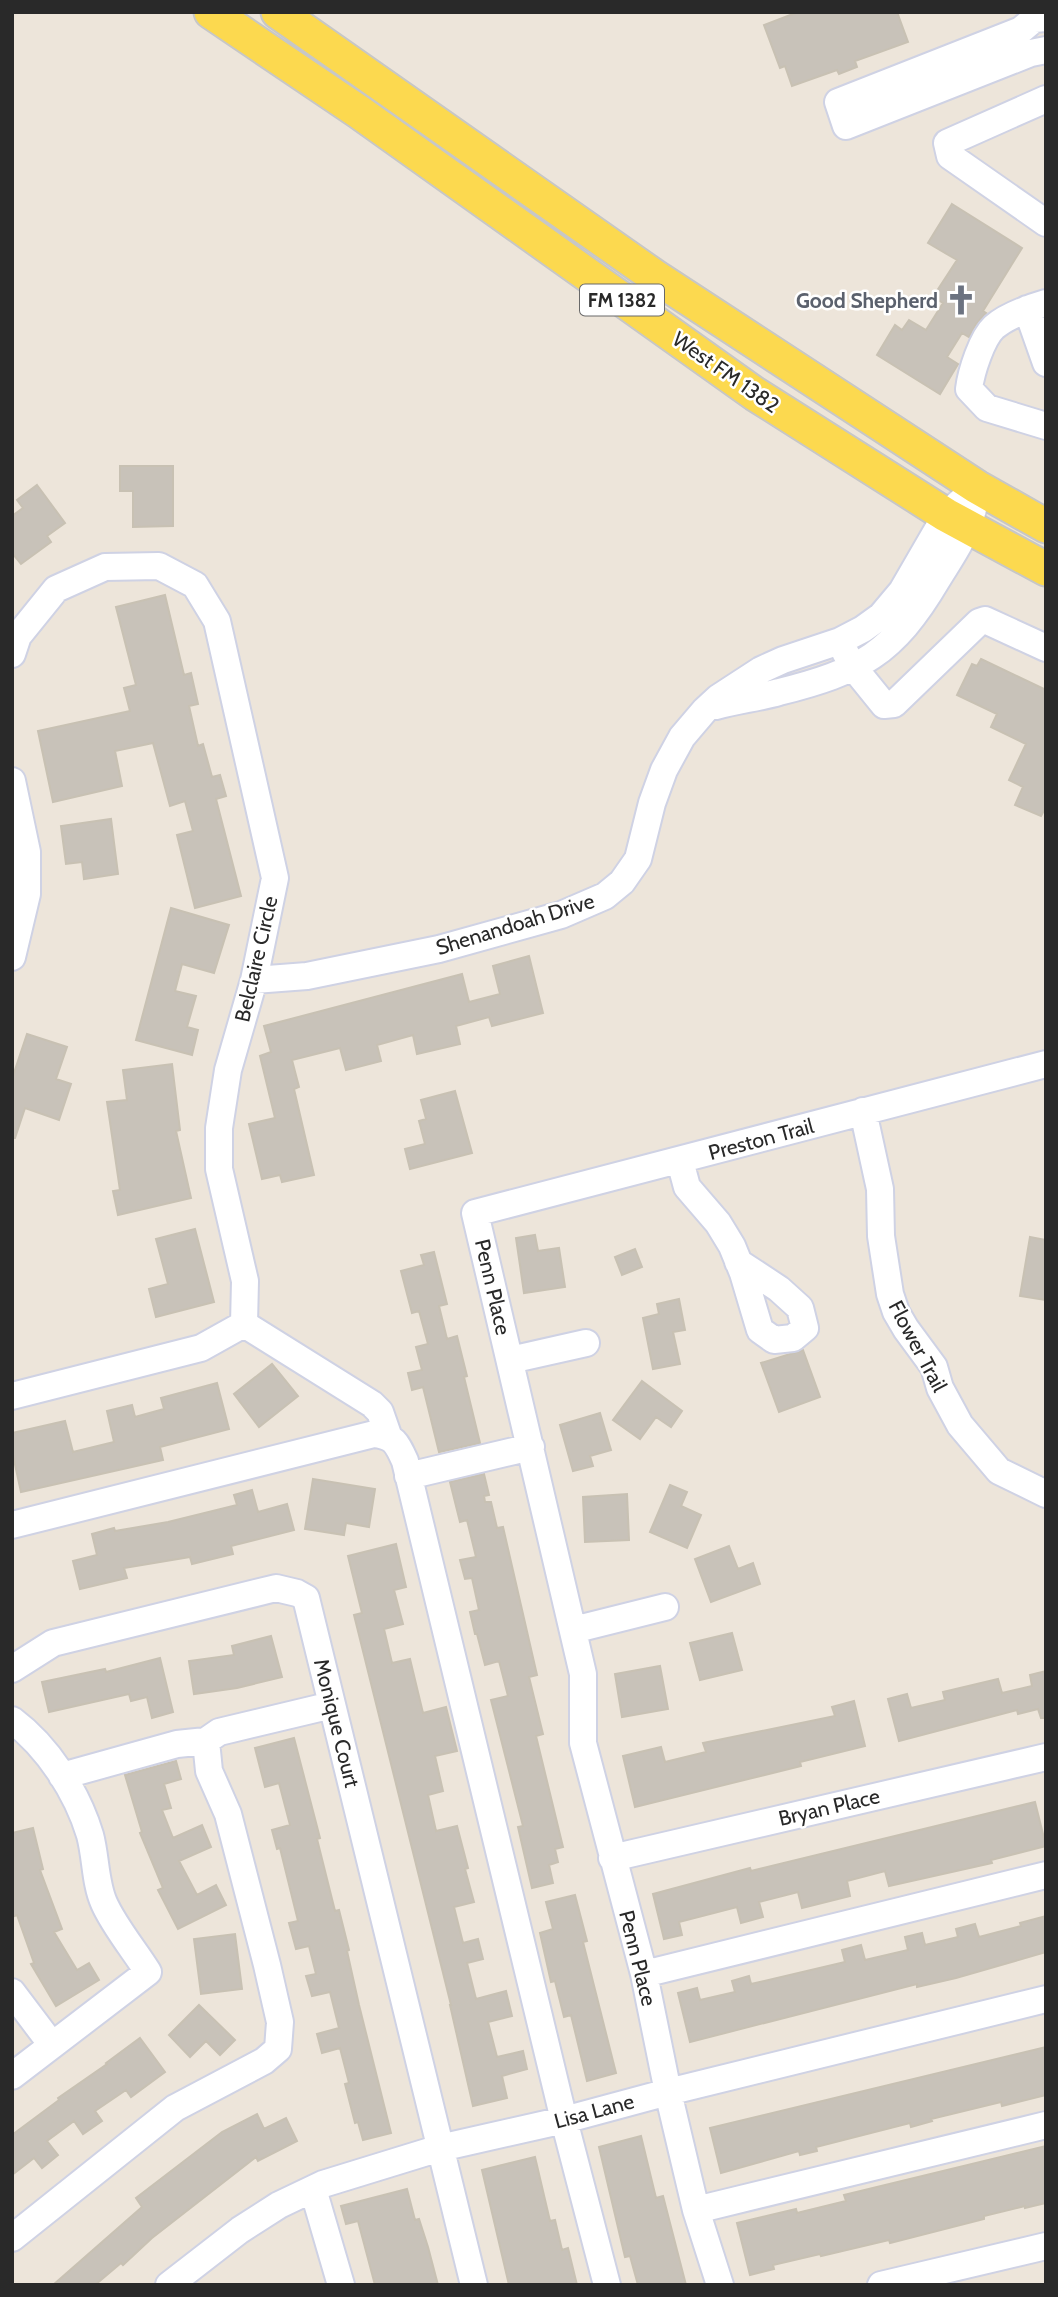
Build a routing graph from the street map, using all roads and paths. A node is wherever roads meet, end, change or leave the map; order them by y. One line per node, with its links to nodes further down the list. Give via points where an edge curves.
1 (211, 12): 11 (main road, West FM 1382 / FM 1382, via 755,394)
2 (278, 12): 10 (main road, West FM 1382 / FM 1382, via 654,276)
3 (1046, 18): 4 (street, via 1034,19)
4 (1033, 45): 4 (street, via 846,126 838,102)
5 (1046, 99): 6 (street, via 947,143 950,156)
6 (1046, 223)
7 (1036, 306): 8 (street); 9 (street, via 993,327 971,369 969,388 987,408)
8 (1046, 363)
9 (1046, 426)
10 (977, 487): 11 (street, Shenandoah Drive); 12 (main road, West FM 1382 / FM 1382)
11 (957, 521): 13 (main road, West FM 1382 / FM 1382); 14 (street, Shenandoah Drive, via 881,616); 17 (street, Shenandoah Drive, via 918,612 896,638)
12 (1046, 526)
13 (1046, 569)
14 (839, 641): 17 (street); 18 (street, Shenandoah Drive, via 761,670)
15 (1046, 648): 17 (street, via 985,620 979,622 888,706)
16 (12, 654): 21 (street, Belclaire Circle, via 18,636 56,589 105,567 159,566 195,585 217,621 275,878)
17 (854, 668): 18 (street, Shenandoah Drive)
18 (705, 710): 21 (street, Shenandoah Drive, via 682,737 664,770 638,859 605,897 561,915 439,949 307,976)
19 (12, 781): 20 (street, via 27,852 27,894)
20 (12, 957)
21 (254, 980): 27 (street, Belclaire Circle, via 228,1070 219,1128 219,1169 245,1281)
22 (1046, 1064): 23 (street, Preston Trail)
23 (863, 1111): 24 (street, Preston Trail); 34 (street, Flower Trail, via 880,1189 881,1236 896,1312 934,1367 960,1424 999,1471)
24 (680, 1161): 25 (street, Preston Trail); 26 (street, via 687,1187 718,1223)
25 (475, 1213): 29 (street, Penn Place)
26 (738, 1262)
27 (244, 1324): 30 (street, via 201,1348); 31 (street, via 372,1404 380,1412)
28 (586, 1343): 29 (street, Penn Place)
29 (510, 1360): 32 (street, Penn Place)
30 (12, 1396)
31 (388, 1436): 33 (street, via 398,1446); 35 (street, via 374,1434)
32 (531, 1447): 33 (street); 37 (street, Penn Place)
33 (408, 1476): 52 (street)
34 (1046, 1494)
35 (12, 1525)
36 (664, 1607): 37 (street)
37 (573, 1630): 44 (street, Penn Place, via 583,1674 583,1743)
38 (12, 1668): 39 (street, Monique Court, via 53,1643 276,1588 306,1598)
39 (332, 1705): 41 (street, via 219,1732); 54 (street, Monique Court)
40 (12, 1720): 43 (street, via 32,1735)
41 (206, 1741): 43 (street, via 177,1744); 57 (street, via 209,1771 228,1814 267,1965 279,2022 278,2049 264,2062 175,2108)
42 (1046, 1757): 44 (street, Bryan Place)
43 (62, 1776): 49 (street, via 89,1833 104,1903 148,1972)
44 (612, 1858): 46 (street, Penn Place)
45 (1046, 1875): 46 (street)
46 (644, 1974): 51 (street, Penn Place)
47 (12, 1992): 49 (street)
48 (1046, 1999): 51 (street, Lisa Lane)
49 (52, 2045): 50 (street)
50 (12, 2076)
51 (668, 2092): 52 (street, Lisa Lane); 56 (street, Penn Place)
52 (564, 2120): 54 (street, Lisa Lane); 63 (street)
53 (1046, 2126): 56 (street)
54 (440, 2148): 55 (street, Lisa Lane); 62 (street, Monique Court)
55 (313, 2189): 59 (street, Lisa Lane, via 240,2230); 61 (street)
56 (696, 2210): 64 (street, Penn Place)
57 (12, 2238)
58 (1046, 2246): 65 (street)
59 (196, 2276): 60 (street, Lisa Lane)
60 (169, 2285)
61 (341, 2285)
62 (474, 2285)
63 (607, 2285)
64 (720, 2285)
65 (881, 2285)

